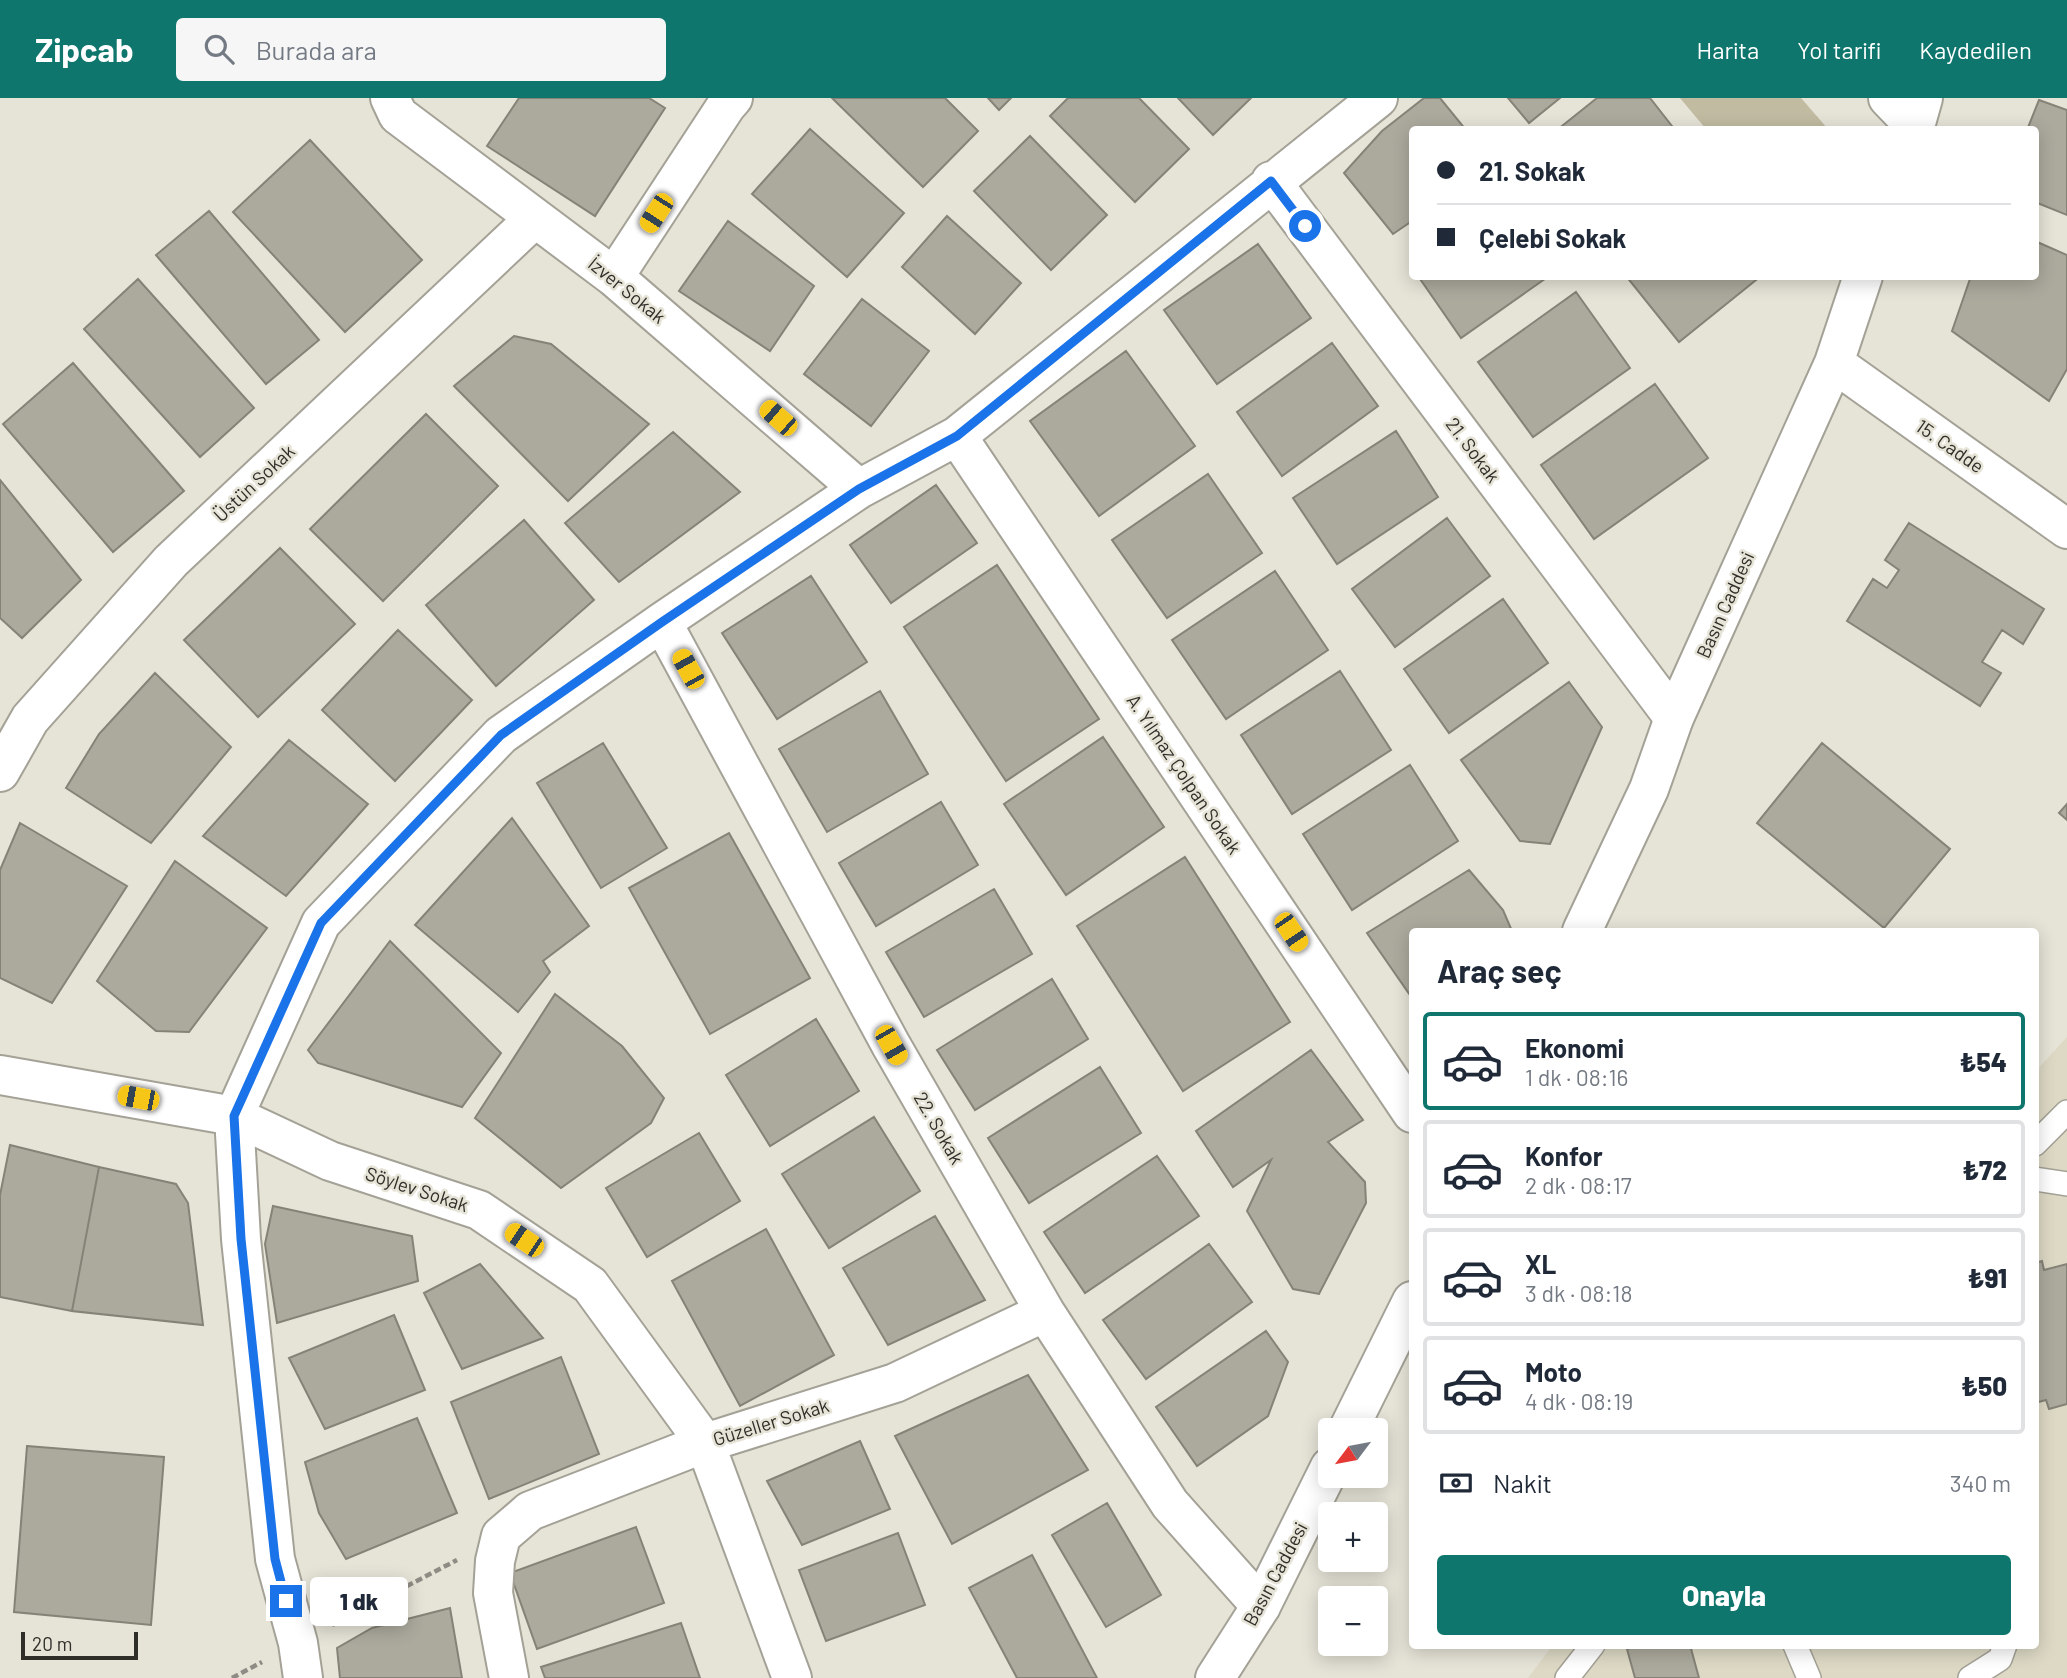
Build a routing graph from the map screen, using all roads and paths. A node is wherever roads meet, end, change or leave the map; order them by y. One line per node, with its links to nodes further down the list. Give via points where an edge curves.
1 (390, 98): 7 (street, İzver Sokak, via 398,115)
2 (733, 98): 8 (street)
3 (1378, 98): 6 (street)
4 (1888, 98): 5 (street)
5 (1918, 118)
6 (1271, 181): 11 (street); 15 (street, 21. Sokak)
7 (535, 218): 8 (street, İzver Sokak); 16 (street, Üstün Sokak, via 171,561 30,719)
8 (614, 277): 12 (street, İzver Sokak)
9 (1862, 280): 10 (street, Basın Caddesi)
10 (1833, 363): 13 (street, 15. Cadde); 15 (street, Basın Caddesi)
11 (957, 436): 12 (street); 19 (street, A. Yılmaz Çolpan Sokak)
12 (859, 489): 14 (street)
13 (2067, 529)
14 (662, 622): 21 (street, via 501,735 321,923); 26 (street, 22. Sokak, via 891,1045)
15 (1674, 719): 17 (street, Basın Caddesi, via 1649,789)
16 (0, 772)
17 (1583, 928)
18 (0, 1075): 21 (street, Söylev Sokak)
19 (1409, 1109)
20 (2067, 1112): 22 (lane)
21 (234, 1116): 28 (street, Söylev Sokak, via 330,1161 480,1210 590,1285); 35 (street, via 241,1239 275,1559)
22 (2039, 1140)
23 (2039, 1179): 24 (lane)
24 (2067, 1184)
25 (1409, 1307): 27 (street)
26 (1045, 1312): 28 (street, Güzeller Sokak, via 895,1383); 31 (street, 22. Sokak, via 1170,1504)
27 (1354, 1418)
28 (705, 1443): 30 (street, Güzeller Sokak, via 530,1511); 38 (street, Söylev Sokak)
29 (1320, 1488): 31 (street, Basın Caddesi)
30 (502, 1536): 35 (path); 37 (street, via 493,1593)
31 (1261, 1606): 39 (street, Basın Caddesi)
32 (1589, 1649): 40 (lane)
33 (1797, 1649): 41 (lane)
34 (2004, 1649): 42 (lane, via 2000,1659)
35 (301, 1660): 36 (path)
36 (232, 1678)
37 (509, 1678)
38 (792, 1678)
39 (1215, 1678)
40 (1567, 1678)
41 (1809, 1678)
42 (1970, 1678)

